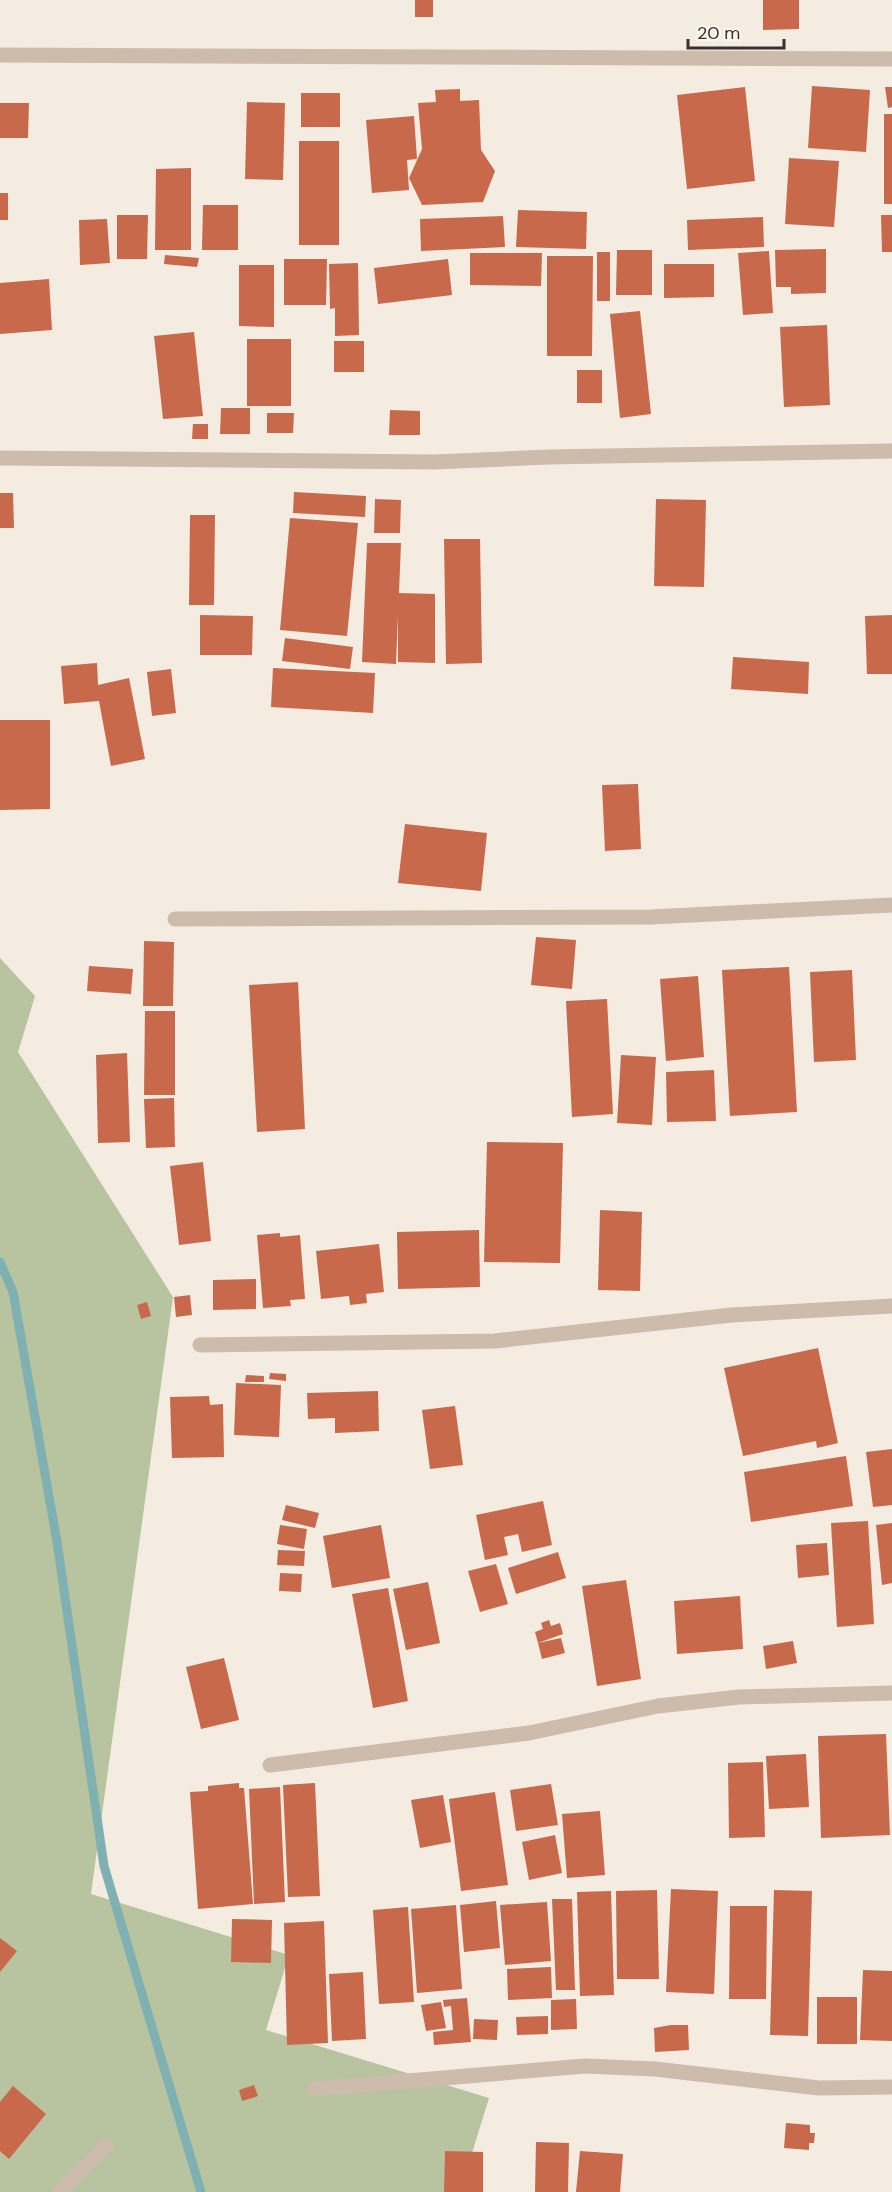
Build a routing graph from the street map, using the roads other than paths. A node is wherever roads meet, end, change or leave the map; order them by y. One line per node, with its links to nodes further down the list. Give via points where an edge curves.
1 (0, 55): 2 (street)
2 (892, 59)
3 (892, 451): 4 (street, via 434,462)
4 (0, 458)
5 (892, 905): 6 (street, via 662,917)
6 (175, 919)
7 (892, 1306): 8 (street, via 732,1315 495,1341)
8 (200, 1345)
9 (892, 1693): 10 (street, via 739,1697 658,1706 529,1733)
10 (270, 1765)
11 (892, 2087): 12 (street, via 819,2088 655,2069 585,2066)
12 (314, 2089)
13 (106, 2146): 14 (street)
14 (59, 2192)

